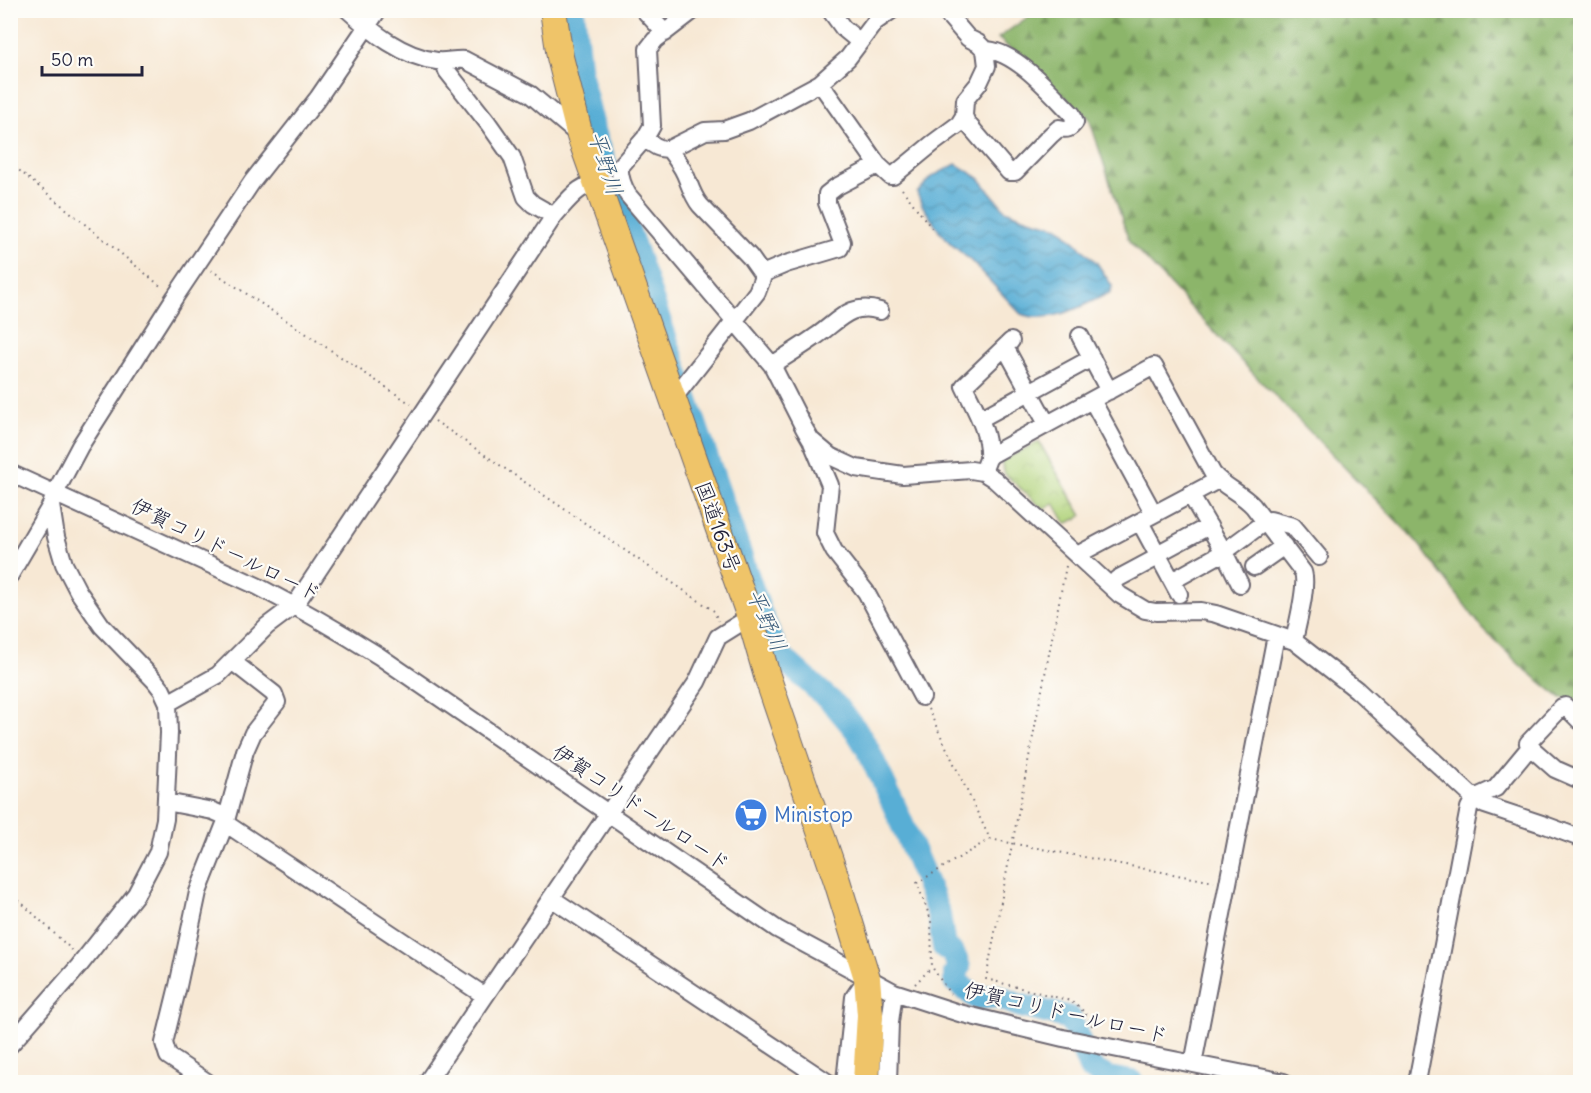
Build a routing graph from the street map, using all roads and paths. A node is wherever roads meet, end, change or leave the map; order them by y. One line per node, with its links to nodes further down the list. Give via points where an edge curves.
1 (348, 10): 9 (street)
2 (378, 10): 9 (street)
3 (554, 10): 16 (highway, 国道163号, via 560,57)
4 (644, 10): 10 (street)
5 (694, 10): 10 (street)
6 (830, 10): 11 (street)
7 (892, 10): 11 (street, via 875,22)
8 (944, 10): 12 (street, via 968,38)
9 (367, 28): 13 (street, via 414,56); 26 (street, via 252,182)
10 (665, 33): 17 (street, via 648,49 652,126)
11 (860, 42): 14 (street)
12 (985, 50): 15 (street, via 987,66 965,100); 15 (street, via 1011,58 1072,114 1075,122 1066,130 1059,128 1015,172 1009,172)
13 (444, 62): 16 (street, via 465,60 519,87); 24 (street, via 512,157 526,197)
14 (820, 83): 18 (street, via 749,121 724,130 705,131); 20 (street)
15 (964, 116): 21 (street, via 960,124)
16 (580, 136): 22 (highway, 国道163号)
17 (645, 138): 18 (street, via 654,146); 23 (street, via 620,167)
18 (669, 149): 27 (street, via 693,196)
19 (10, 163): 28 (path)
20 (878, 165): 21 (street); 27 (street, via 827,194 842,242 840,248)
21 (893, 176): 25 (path)
22 (595, 182): 23 (street); 24 (street, via 577,190); 34 (highway, 国道163号)
23 (622, 182): 30 (street, via 628,195)
24 (554, 216): 38 (street)
25 (933, 230)
26 (199, 262): 28 (street); 38 (path)
27 (762, 274): 30 (street, via 757,292)
28 (175, 297): 46 (street, via 80,446)
29 (880, 311): 33 (street, via 869,307 847,313)
30 (735, 321): 33 (street); 34 (street)
31 (1080, 336): 32 (street)
32 (1092, 358): 35 (street); 36 (street)
33 (772, 365): 41 (street)
34 (679, 391): 60 (highway, 国道163号)
35 (1029, 391): 39 (street); 39 (street, via 1008,344 964,386); 40 (street)
36 (1109, 391): 37 (street); 44 (street, via 1154,366)
37 (1092, 400): 40 (street); 47 (street)
38 (423, 412): 59 (street); 62 (path, via 714,611)
39 (980, 419): 42 (street, via 988,451)
40 (1047, 424): 42 (street, via 991,455)
41 (812, 440): 42 (street, via 830,456 856,468 903,475 971,470); 65 (street, via 830,485 825,533 866,592)
42 (985, 465): 51 (street, via 994,479)
43 (10, 473): 46 (street, 伊賀コリドールロード)
44 (1218, 480): 45 (street); 48 (street, via 1246,498)
45 (1190, 494): 47 (street); 49 (street)
46 (53, 499): 56 (street); 59 (street, 伊賀コリドールロード); 66 (street, via 58,546 78,591 102,626 155,681)
47 (1147, 518): 51 (street); 53 (street)
48 (1266, 521): 50 (street); 52 (street); 54 (street, via 1293,526)
49 (1209, 526): 52 (street); 53 (street)
50 (1284, 546): 55 (street); 63 (street, via 1305,577)
51 (1073, 552): 61 (street, via 1119,595 1145,610 1201,611); 76 (path)
52 (1224, 552): 53 (street, via 1175,588); 58 (street)
53 (1158, 555): 57 (street)
54 (1319, 556)
55 (1254, 567)
56 (10, 575)
57 (1117, 579)
58 (1240, 584)
59 (295, 606): 64 (street, via 267,626); 72 (street, 伊賀コリドールロード, via 379,656)
60 (750, 617): 62 (street); 82 (highway, 国道163号)
61 (1276, 635): 63 (street); 77 (street)
62 (718, 637): 72 (street, via 697,682)
63 (1294, 641): 70 (street, via 1357,690)
64 (233, 662): 66 (street); 73 (street, via 274,694 277,702 253,733 245,751)
65 (922, 697): 75 (path)
66 (168, 704): 71 (street)
67 (1581, 722): 68 (street, via 1562,707 1528,742)
68 (1530, 747): 69 (street, via 1554,769); 70 (street, via 1496,788)
69 (1581, 780)
70 (1474, 798): 74 (street); 96 (street)
71 (166, 802): 73 (street, via 213,811); 80 (street, via 158,852 142,885)
72 (609, 812): 79 (street); 82 (street, 伊賀コリドールロード, via 777,928)
73 (226, 821): 84 (street); 89 (street, via 198,892 164,1043 168,1056)
74 (1581, 838)
75 (990, 839): 76 (path); 81 (path, via 917,883 931,920)
76 (1012, 844): 77 (path); 86 (path, via 986,979 1077,1004 1094,1029)
77 (1228, 884): 88 (street)
78 (10, 892): 80 (path)
79 (551, 898): 84 (street); 91 (street)
80 (83, 961): 87 (street)
81 (932, 967): 83 (path); 85 (path)
82 (867, 978): 83 (street, 伊賀コリドールロード); 92 (street, via 854,997); 93 (highway, 国道163号, via 870,1015)
83 (898, 994): 85 (street, 伊賀コリドールロード); 94 (street, via 890,1022)
84 (485, 996): 90 (street)
85 (959, 1013): 86 (street, 伊賀コリドールロード)
86 (1094, 1044): 88 (street, 伊賀コリドールロード)
87 (10, 1045)
88 (1193, 1064): 95 (street, 伊賀コリドールロード)
89 (207, 1083)
90 (427, 1083)
91 (827, 1083)
92 (845, 1083)
93 (866, 1083)
94 (888, 1083)
95 (1284, 1083)
96 (1417, 1083)

